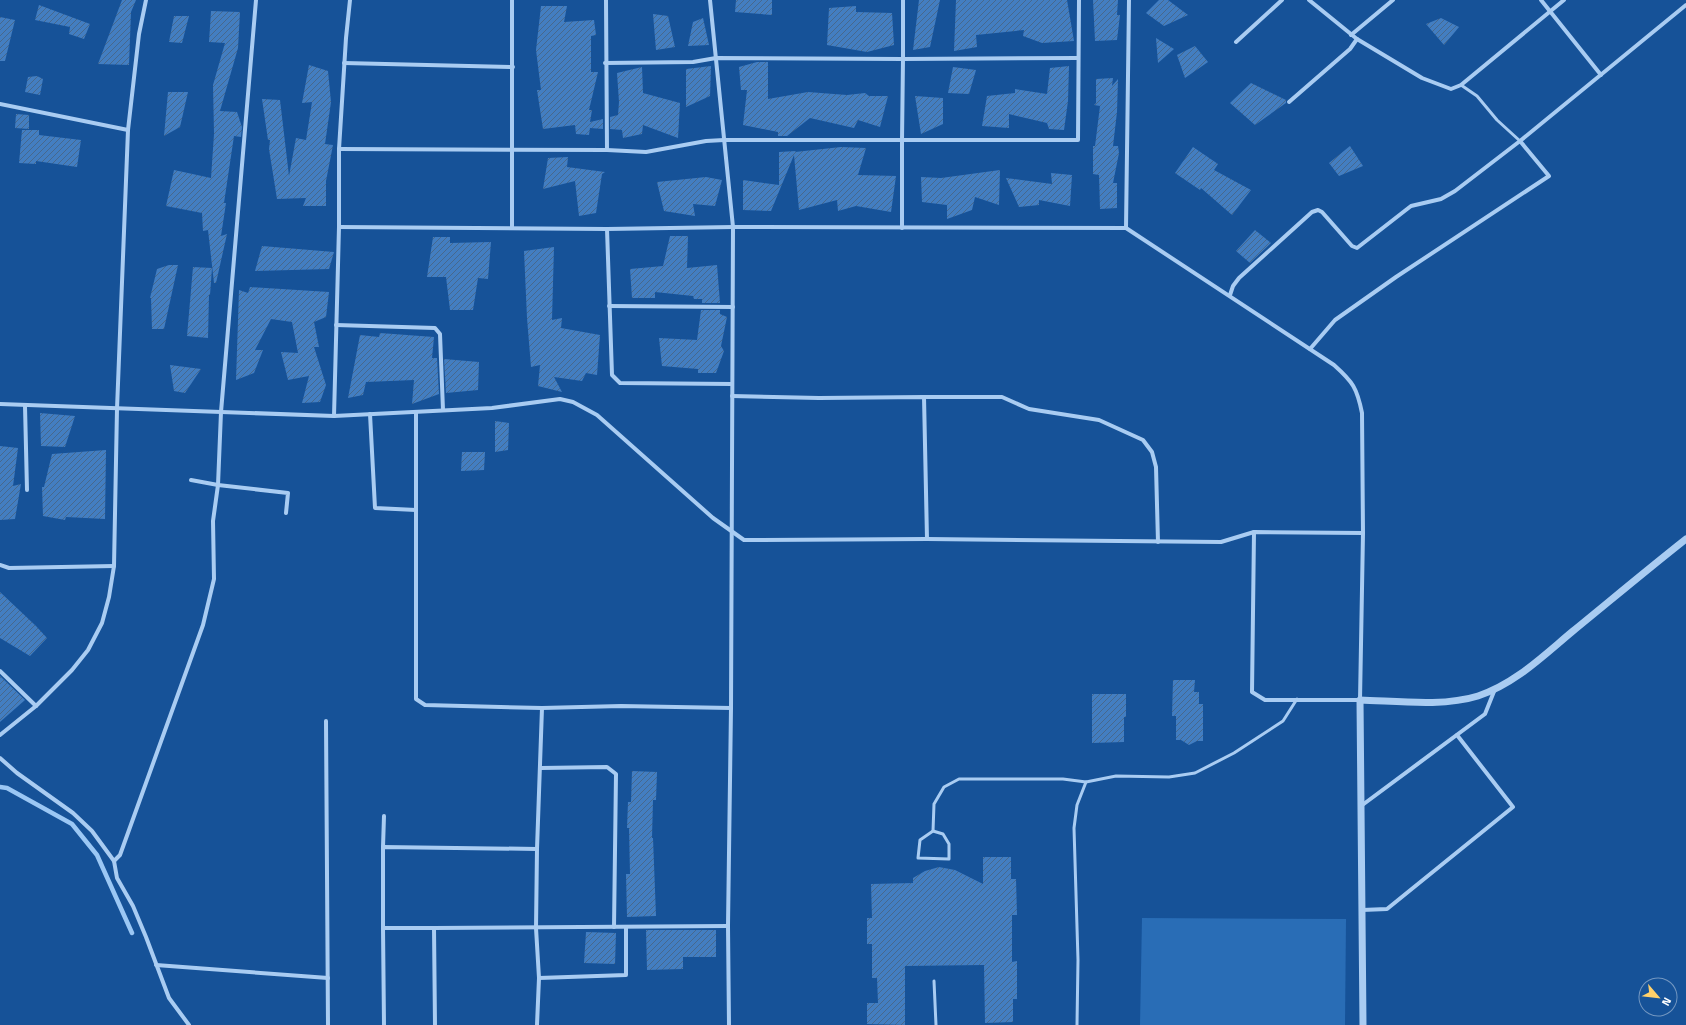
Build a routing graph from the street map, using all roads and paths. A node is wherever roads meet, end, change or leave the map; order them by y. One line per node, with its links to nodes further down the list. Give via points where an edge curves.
1 (146, 0): 30 (street, via 139,34)
2 (256, 0): 55 (street)
3 (350, 0): 24 (street)
4 (512, 0): 25 (street)
5 (606, 0): 23 (street)
6 (710, 0): 20 (street)
7 (903, 0): 22 (street)
8 (1079, 0): 21 (street)
9 (1129, 0): 41 (street)
10 (1282, 0): 19 (street)
11 (1309, 0): 17 (street)
12 (1392, 0): 17 (street)
13 (1541, 0): 16 (street)
14 (1564, 0): 16 (street)
15 (1686, 5): 26 (street)
16 (1550, 11): 26 (street); 27 (street)
17 (1351, 35): 18 (street)
18 (1357, 40): 27 (street, via 1422,78 1451,89); 28 (street, via 1350,49)
19 (1236, 42)
20 (716, 58): 22 (street); 23 (street, via 693,62); 31 (street)
21 (1078, 58): 22 (street); 32 (street, via 1078,140)
22 (903, 59): 32 (street)
23 (605, 63): 36 (street)
24 (344, 64): 25 (street); 34 (street)
25 (512, 67): 35 (street)
26 (1601, 75): 33 (street)
27 (1461, 86): 33 (lane, via 1477,96 1497,120)
28 (1288, 102)
29 (0, 104): 30 (street)
30 (128, 130): 53 (street)
31 (724, 140): 32 (street); 36 (street, via 646,152); 38 (street)
32 (902, 140): 40 (street)
33 (1520, 141): 43 (street, via 1455,191 1441,199 1411,206 1357,248 1352,246 1322,212 1312,212 1239,278); 47 (street, via 1549,176 1396,277 1342,316 1328,327)
34 (338, 149): 35 (street); 37 (street)
35 (512, 149): 36 (street); 39 (street)
36 (607, 150)
37 (339, 227): 39 (street); 46 (street)
38 (733, 227): 40 (street); 42 (street); 45 (street)
39 (512, 228): 42 (street)
40 (902, 228): 41 (street)
41 (1126, 228): 43 (street)
42 (607, 229): 44 (street)
43 (1230, 295): 47 (street)
44 (610, 306): 45 (street); 48 (street, via 612,376 620,383)
45 (733, 307): 48 (street)
46 (336, 325): 54 (street, via 435,328 440,334); 58 (street)
47 (1310, 349): 66 (street, via 1350,379 1358,396 1362,413)
48 (732, 384): 49 (street)
49 (732, 396): 50 (street); 64 (street)
50 (924, 397): 68 (street); 69 (street, via 1002,398 1029,409 1099,420 1143,440 1152,452 1156,467)
51 (0, 404): 52 (street)
52 (25, 406): 53 (street); 61 (street)
53 (117, 409): 55 (street); 71 (street)
54 (443, 410): 56 (street); 64 (street, via 492,408 560,399 573,402 597,415)
55 (221, 412): 58 (street); 60 (street)
56 (416, 412): 57 (street); 62 (street)
57 (370, 414): 58 (street); 62 (street, via 375,508)
58 (334, 416)
59 (191, 480): 60 (street)
60 (218, 485): 63 (street, via 288,493); 90 (street, via 213,521 214,579 203,626 120,855)
61 (27, 490)
62 (416, 510): 77 (street, via 416,699 425,705)
63 (286, 513)
64 (731, 532): 68 (street, via 744,540); 78 (street)
65 (1254, 532): 66 (street); 69 (street, via 1222,542); 74 (street, via 1252,692 1265,700)
66 (1363, 533): 75 (street)
67 (1686, 538): 73 (street, via 1531,665)
68 (927, 539): 69 (street)
69 (1158, 542)
70 (0, 565): 71 (street, via 9,568)
71 (114, 566): 76 (street, via 102,623 88,650)
72 (0, 671): 76 (street)
73 (1495, 689): 75 (street, via 1477,696 1454,700); 81 (street, via 1485,714)
74 (1297, 699): 75 (street); 84 (lane, via 1283,721 1234,753 1195,773 1169,778 1116,776)
75 (1360, 700): 85 (street)
76 (36, 706): 80 (street)
77 (542, 708): 78 (street); 83 (street)
78 (731, 708): 92 (street)
79 (326, 721): 99 (street)
80 (0, 734)
81 (1457, 735): 85 (street); 91 (street, via 1514,808 1387,909)
82 (0, 758): 90 (street, via 73,813 92,831)
83 (541, 768): 89 (street); 93 (street, via 607,767 616,774)
84 (1086, 782): 87 (lane, via 1063,779 960,779 944,787 934,804); 109 (lane, via 1077,805 1074,828)
85 (1361, 806): 91 (street)
86 (384, 816): 88 (street)
87 (933, 831): 87 (lane, via 943,834 949,844 949,859 918,858 920,840)
88 (383, 847): 89 (street); 94 (street)
89 (537, 849): 96 (street)
90 (114, 861): 98 (street, via 118,878 133,906)
91 (1362, 910): 110 (street)
92 (728, 926): 97 (street); 107 (street)
93 (614, 927): 96 (street); 97 (street)
94 (383, 928): 95 (street); 104 (street)
95 (434, 928): 96 (street); 105 (street)
96 (536, 928): 100 (street)
97 (626, 928): 100 (street, via 626,975)
98 (156, 964): 99 (street); 102 (street, via 169,998)
99 (328, 978): 103 (street)
100 (539, 978): 106 (street)
101 (934, 981): 108 (lane)
102 (189, 1025)
103 (328, 1025)
104 (384, 1025)
105 (435, 1025)
106 (538, 1025)
107 (729, 1025)
108 (936, 1025)
109 (1077, 1025)
110 (1363, 1025)

